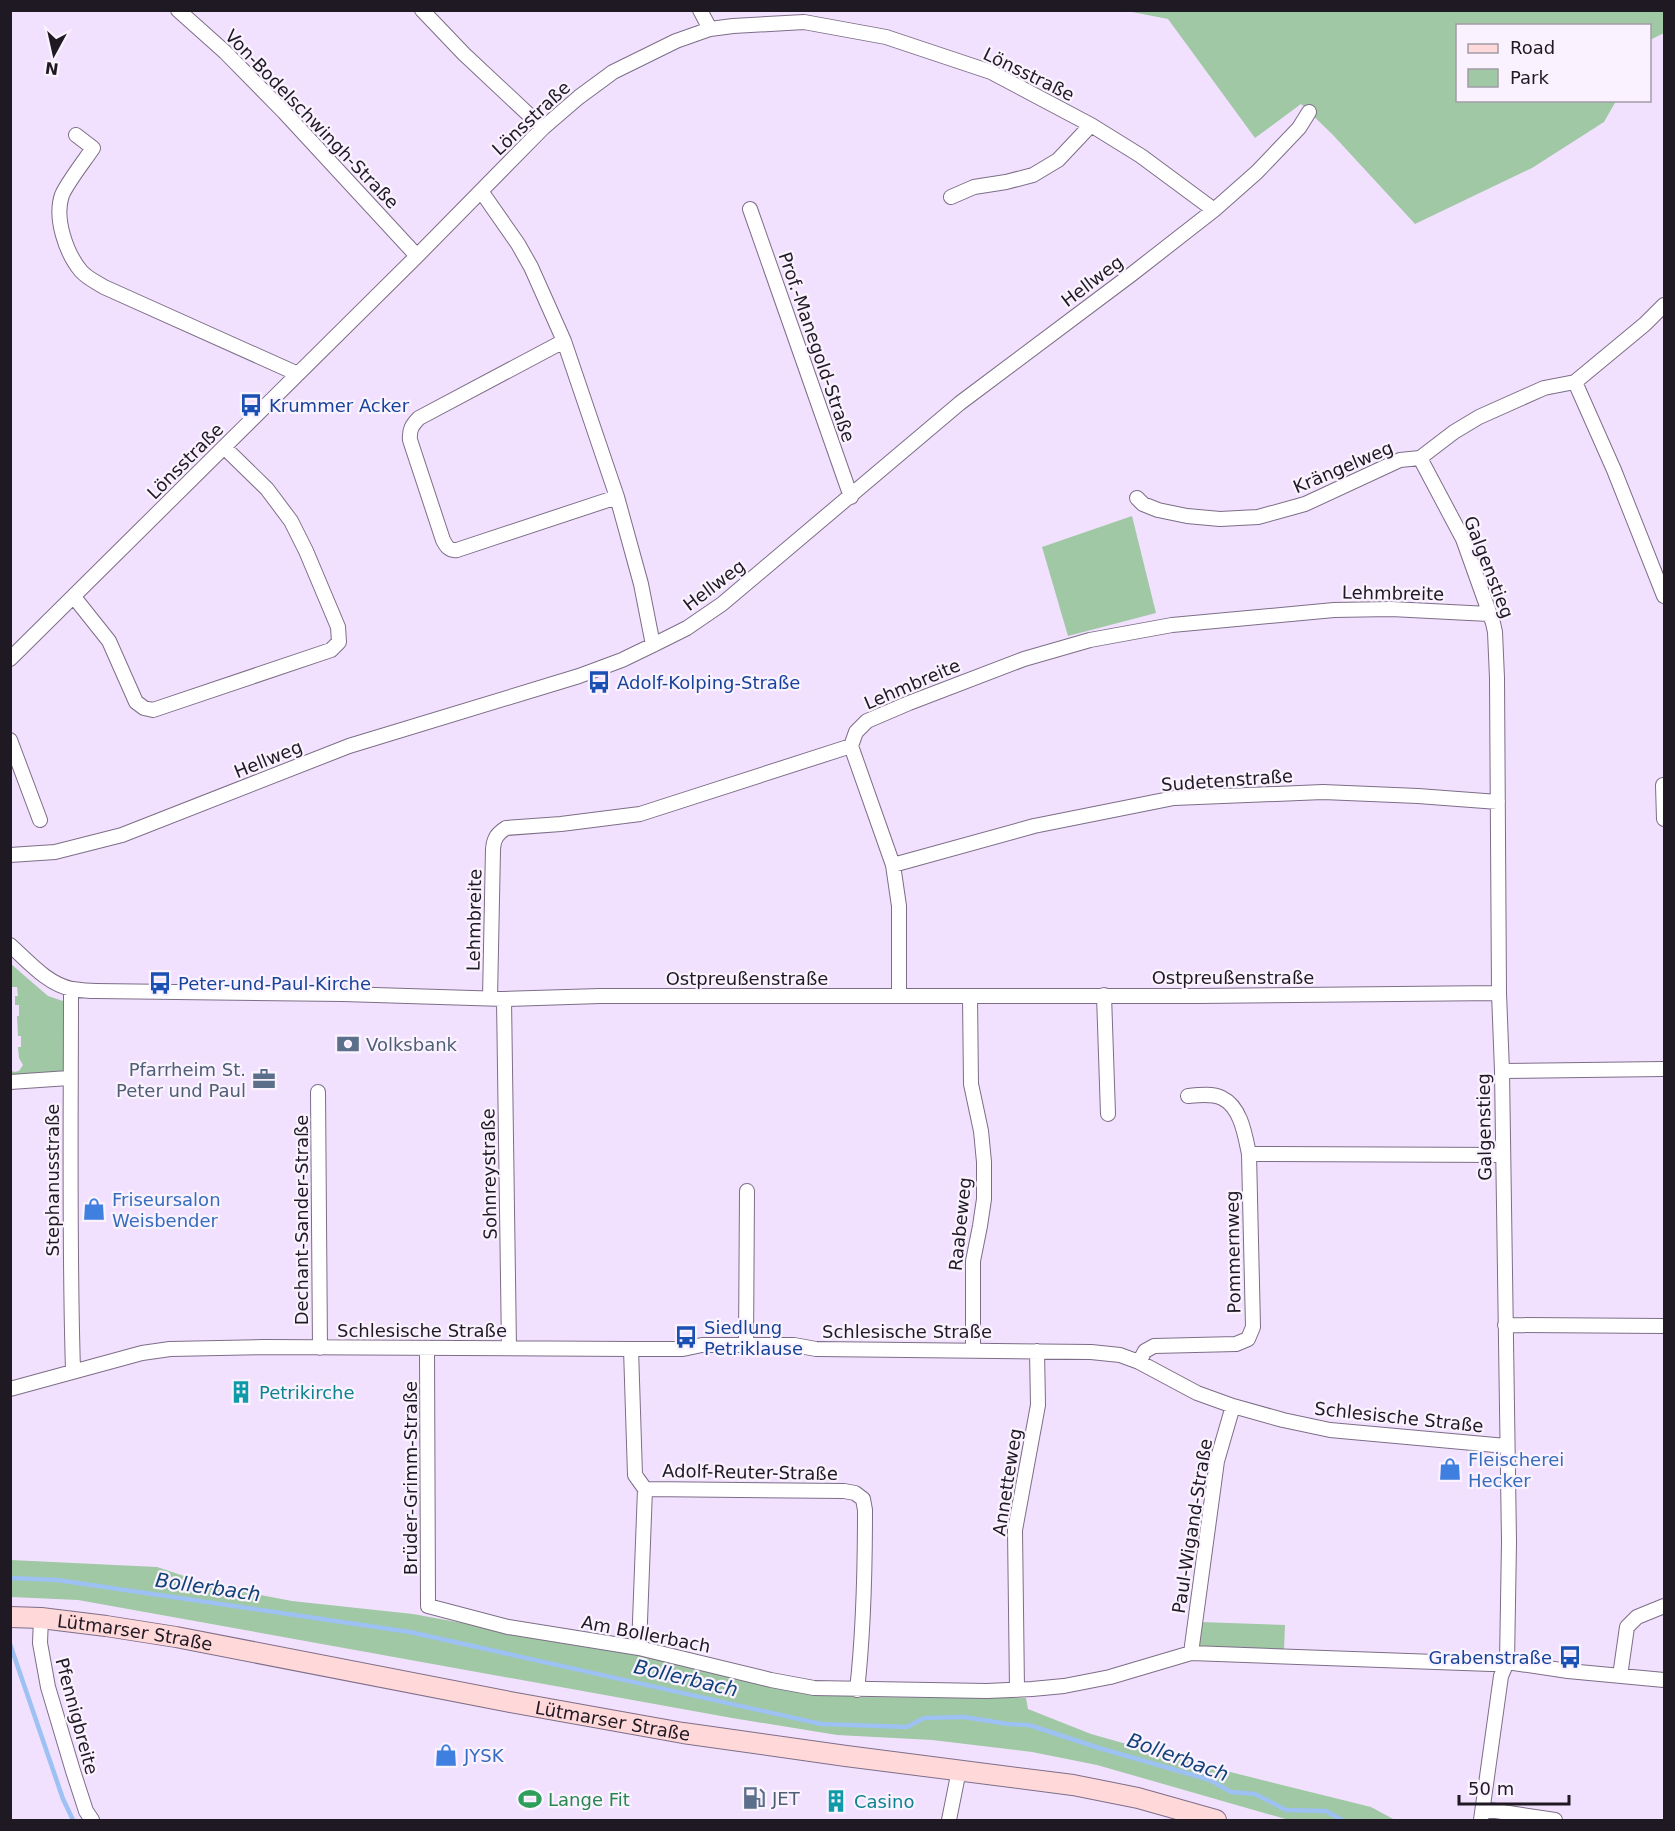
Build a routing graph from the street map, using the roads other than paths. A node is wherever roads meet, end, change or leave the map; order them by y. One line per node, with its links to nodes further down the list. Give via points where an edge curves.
1 (178, 10): 13 (street, Von-Bodelschwingh-Straße, via 259,86)
2 (422, 10): 7 (street)
3 (699, 10): 4 (street)
4 (710, 29): 6 (street, Lönsstraße, via 804,22 886,37 991,72); 7 (street, Lönsstraße, via 613,72)
5 (1309, 112): 12 (street, Hellweg, via 1257,172)
6 (1091, 125): 10 (street, via 1058,160 1033,175 974,187); 12 (street, Lönsstraße)
7 (543, 128): 9 (street, Lönsstraße)
8 (76, 135): 16 (street, via 93,148 62,195 60,214 62,234 80,270 104,287)
9 (481, 191): 13 (street, Lönsstraße); 15 (street, via 531,267)
10 (951, 197)
11 (750, 209): 21 (street, Prof.-Manegold-Straße)
12 (1214, 210): 21 (street, Hellweg, via 960,403)
13 (417, 256): 16 (street, Lönsstraße)
14 (1665, 305): 17 (street, Krängelweg)
15 (564, 341): 20 (street); 20 (street, via 412,425 410,440 443,540 454,551)
16 (298, 374): 18 (street, Lönsstraße)
17 (1575, 382): 19 (street, Krängelweg, via 1544,388 1479,417); 23 (street)
18 (225, 448): 24 (street, Lönsstraße); 24 (street, via 267,489 291,521 338,627 339,642 332,651 153,710 136,702 109,641)
19 (1420, 458): 22 (street, Krängelweg, via 1401,460 1305,504 1258,517 1187,516 1158,510); 25 (street, Galgenstieg, via 1463,539)
20 (617, 497): 26 (street)
21 (850, 497): 26 (street, Hellweg, via 722,604)
22 (1137, 498)
23 (1665, 596)
24 (74, 597): 27 (street, Lönsstraße)
25 (1489, 614): 29 (street, Lehmbreite, via 1334,610 1172,625 1090,640 1024,659 867,721 856,732); 31 (street, Galgenstieg, via 1496,643)
26 (654, 645): 34 (street, Hellweg, via 579,676 349,746 123,835 55,852)
27 (10, 659)
28 (10, 740): 33 (street)
29 (851, 746): 35 (street); 42 (street, Lehmbreite, via 640,814 506,828 499,832 493,849)
30 (1663, 784): 32 (street)
31 (1498, 802): 35 (street, Sudetenstraße, via 1323,792 1174,798 1034,826); 38 (street, Galgenstieg)
32 (1665, 819)
33 (40, 820)
34 (10, 855)
35 (893, 866): 39 (street, via 899,906)
36 (10, 945): 37 (street, Ostpreußenstraße, via 44,975)
37 (71, 989): 42 (street, Ostpreußenstraße); 45 (street, Stephanusstraße)
38 (1499, 993): 40 (street, Ostpreußenstraße); 44 (street, Galgenstieg)
39 (899, 995): 41 (street, Ostpreußenstraße); 42 (street, Ostpreußenstraße)
40 (1104, 995): 41 (street, Ostpreußenstraße); 49 (street)
41 (970, 996): 60 (street, Raabeweg, via 971,1084 984,1162 984,1199 973,1261)
42 (497, 998): 57 (street, Sohnreystraße)
43 (1665, 1069): 44 (street)
44 (1502, 1071): 51 (street, Galgenstieg)
45 (69, 1078): 46 (street); 63 (street, Stephanusstraße)
46 (10, 1083)
47 (318, 1092): 56 (street, Dechant-Sander-Straße)
48 (1188, 1096): 50 (street, Pommernweg, via 1209,1095 1233,1106)
49 (1108, 1114)
50 (1249, 1154): 51 (street); 62 (street, Pommernweg, via 1253,1328 1248,1339 1236,1344 1154,1346 1145,1351)
51 (1503, 1155): 53 (street, Galgenstieg)
52 (747, 1191): 55 (street)
53 (1505, 1325): 54 (street); 66 (street, Galgenstieg)
54 (1665, 1326)
55 (746, 1346): 59 (street, Schlesische Straße); 60 (street, Schlesische Straße)
56 (320, 1348): 58 (street, Schlesische Straße); 63 (street, Schlesische Straße, via 170,1349)
57 (509, 1348): 58 (street, Schlesische Straße); 59 (street, Schlesische Straße)
58 (427, 1349): 68 (street, Brüder-Grimm-Straße)
59 (631, 1349): 67 (street, Adolf-Reuter-Straße, via 635,1475)
60 (973, 1349): 61 (street, Schlesische Straße)
61 (1037, 1351): 62 (street, Schlesische Straße, via 1120,1355); 78 (street, Annetteweg, via 1038,1405 1015,1530)
62 (1139, 1362): 65 (street, Schlesische Straße, via 1197,1393)
63 (73, 1370): 64 (street, Schlesische Straße)
64 (10, 1389)
65 (1233, 1406): 66 (street, Schlesische Straße, via 1330,1430); 73 (street, Paul-Wigand-Straße, via 1217,1461)
66 (1506, 1446): 74 (street, Galgenstieg)
67 (645, 1489): 72 (street, Adolf-Reuter-Straße); 77 (street, Adolf-Reuter-Straße, via 844,1491 863,1499 863,1638)
68 (428, 1606): 72 (street, Am Bollerbach, via 508,1627)
69 (1665, 1606): 75 (street, via 1637,1617 1627,1627)
70 (10, 1617): 71 (main road, Lütmarser Straße)
71 (41, 1618): 79 (main road, Lütmarser Straße, via 176,1637 673,1731); 81 (street, Pfennigbreite, via 40,1642 48,1687)
72 (639, 1648): 77 (street, Am Bollerbach, via 771,1680)
73 (1191, 1653): 74 (street); 78 (street, via 1110,1677)
74 (1507, 1662): 75 (street); 80 (street, Galgenstieg, via 1501,1676)
75 (1620, 1676): 76 (street)
76 (1665, 1680)
77 (857, 1690): 78 (street, Am Bollerbach)
78 (1017, 1690)
79 (959, 1770): 82 (street); 83 (main road, Lütmarser Straße, via 1084,1787)
80 (1482, 1815): 84 (street, Galgenstieg)
81 (92, 1821)
82 (949, 1821)
83 (1216, 1821)
84 (1556, 1821)

